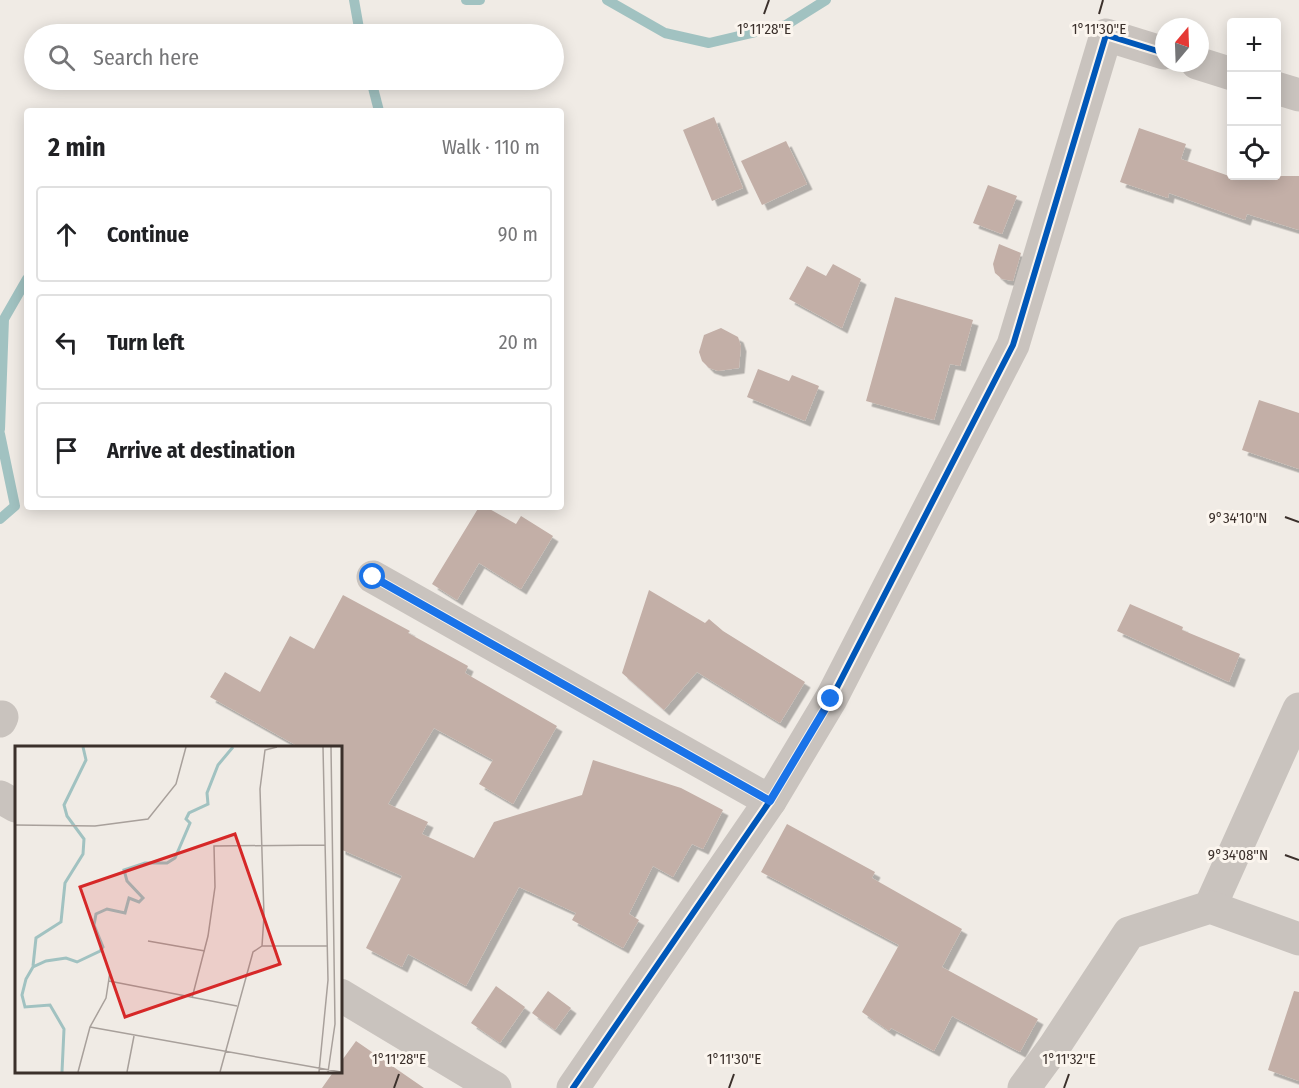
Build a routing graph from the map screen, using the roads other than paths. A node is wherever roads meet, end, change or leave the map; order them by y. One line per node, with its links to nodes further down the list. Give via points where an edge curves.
1 (1155, 50): 9 (street, via 1106,35 1013,345 831,699)
2 (1209, 67): 3 (street)
3 (1227, 72)
4 (1281, 90): 5 (street)
5 (1299, 95)
6 (373, 577): 9 (street)
7 (1299, 709): 11 (street)
8 (0, 796): 10 (street)
9 (770, 801): 15 (street)
10 (15, 805)
11 (1210, 907): 12 (street); 16 (street, via 1129,933)
12 (1299, 939)
13 (342, 996): 14 (street)
14 (495, 1088)
15 (573, 1088)
16 (1024, 1088)

